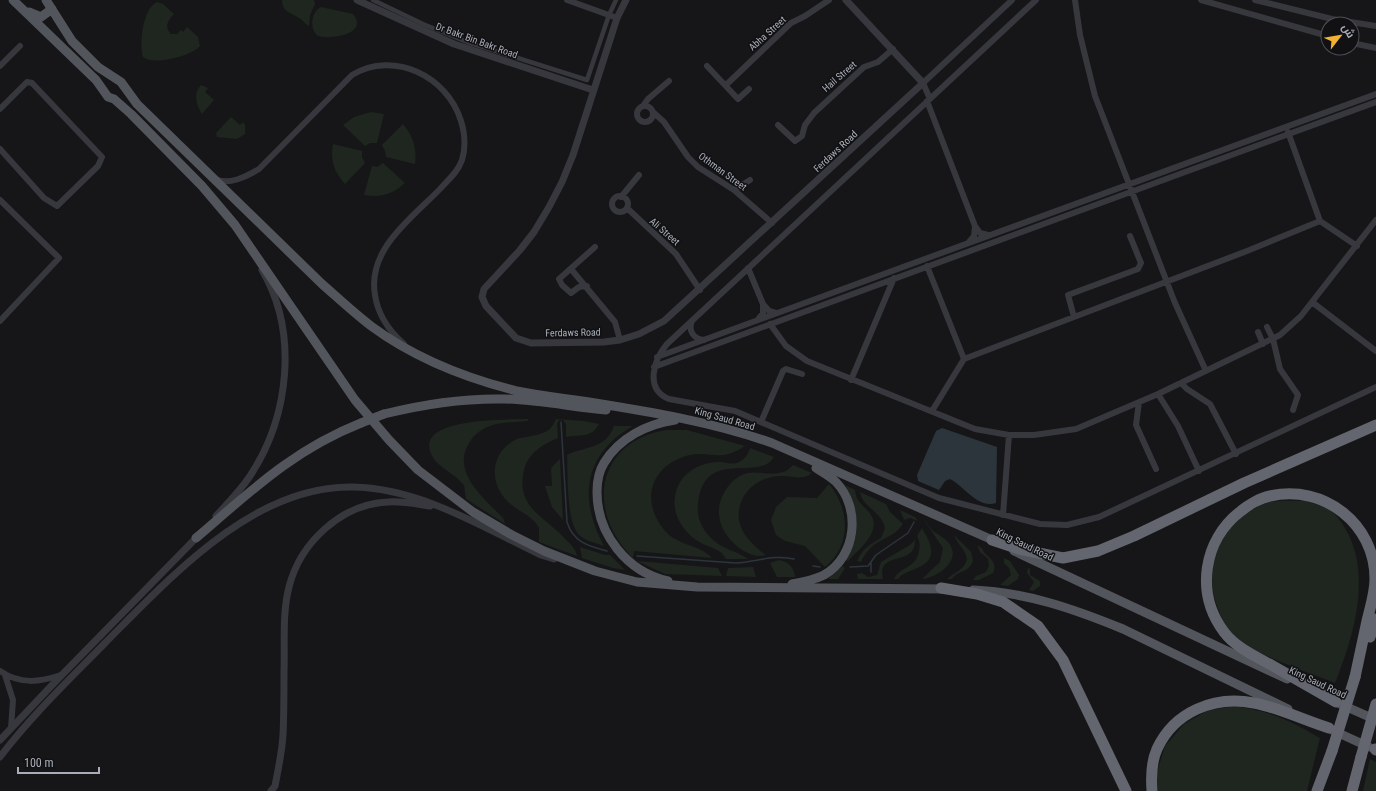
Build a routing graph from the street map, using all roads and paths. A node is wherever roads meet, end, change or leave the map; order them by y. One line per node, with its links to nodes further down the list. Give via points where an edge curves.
1 (13, 0): 15 (main road)
2 (46, 0): 16 (main road)
3 (357, 0): 33 (street, Dr Bakr Bin Bakr Road, via 454,44)
4 (373, 0): 17 (street, via 467,42 587,80)
5 (567, 0): 17 (street)
6 (616, 0): 17 (street)
7 (626, 0): 18 (street, Ferdaws Road)
8 (829, 0): 30 (street, Abha Street, via 791,23)
9 (846, 0): 24 (street)
10 (1012, 0): 29 (street)
11 (1036, 0): 37 (street)
12 (1076, 0): 49 (street, via 1080,35 1095,96)
13 (1201, 0): 20 (street)
14 (1255, 0): 19 (street, via 1332,19)
15 (22, 8): 16 (main road, via 41,17); 34 (main road, via 96,80)
16 (52, 8): 27 (main road, via 75,44 98,67)
17 (609, 15): 18 (street)
18 (617, 18): 33 (street, Ferdaws Road)
19 (1376, 26)
20 (1320, 34)
21 (1360, 45): 23 (street)
22 (20, 46): 25 (street)
23 (1376, 48)
24 (893, 50): 29 (street); 42 (street, Hail Street, via 878,62 864,68 814,113 805,125 802,136 795,141)
25 (0, 66)
26 (707, 66): 30 (street)
27 (115, 79): 31 (main road, via 121,82); 34 (main road, via 107,83)
28 (669, 81): 39 (street)
29 (923, 83): 37 (street); 57 (street, Ferdaws Road)
30 (726, 85): 32 (street, via 738,99)
31 (124, 88): 36 (main road, via 121,97); 47 (main road, via 137,104)
32 (749, 89)
33 (593, 90): 85 (street, Ferdaws Road, via 572,155 549,208 520,250 484,289 482,297 486,306 512,335 525,342)
34 (105, 92): 36 (main road, via 108,97)
35 (1376, 94): 43 (street)
36 (114, 99): 58 (main road, via 193,176)
37 (929, 100): 59 (street); 66 (street)
38 (1376, 102): 44 (street)
39 (643, 106): 41 (street); 41 (street, via 637,111 640,121 649,121)
40 (0, 108): 45 (street, via 27,82 32,83 102,157 98,166 57,206 44,198)
41 (653, 112): 50 (street, Othman Street, via 664,122 698,167)
42 (778, 125)
43 (1286, 126): 44 (street); 49 (street)
44 (1288, 134): 51 (street); 56 (street)
45 (0, 149)
46 (639, 175): 52 (street)
47 (212, 176): 90 (main road, via 351,310 393,341); 90 (street, via 219,180 234,180 259,169 352,75 368,67 388,64 409,68 440,86 454,103 460,119 465,150 462,160 452,176 390,240 378,261 374,279 376,302 386,324 404,343)
48 (750, 180): 50 (street)
49 (1129, 183): 51 (street); 60 (street)
50 (734, 190): 57 (street, Othman Street)
51 (1132, 191): 65 (street); 69 (street)
52 (621, 196): 54 (street, via 627,201); 54 (street, via 613,202 614,209 621,212)
53 (0, 200): 80 (street, via 59,258)
54 (627, 208): 71 (street, Ali Street, via 640,223 676,254)
55 (1376, 220): 63 (street)
56 (1320, 221): 63 (street); 69 (street)
57 (772, 223): 71 (street, Ferdaws Road)
58 (236, 224): 113 (street, via 264,274 281,323 285,349 282,398 270,440 250,477); 115 (main road, via 356,400 418,470 462,504 512,535)
59 (975, 226): 60 (street, via 980,233); 62 (street, via 974,236)
60 (988, 235): 62 (street)
61 (1130, 236): 77 (street, via 1141,264 1138,270 1068,295)
62 (969, 242): 72 (street)
63 (1357, 246): 74 (street)
64 (595, 247): 67 (street)
65 (927, 266): 68 (street); 91 (street)
66 (748, 268): 75 (street); 78 (street)
67 (570, 269): 70 (street); 70 (street, via 559,279 562,285 571,292)
68 (894, 278): 73 (street); 95 (street)
69 (1167, 282): 77 (street); 93 (street)
70 (585, 284): 85 (street, via 615,322)
71 (700, 290): 85 (street, Ferdaws Road, via 664,321 639,334)
72 (832, 292): 73 (street); 76 (street)
73 (834, 300): 81 (street)
74 (1312, 302): 84 (street, via 1294,324); 88 (street)
75 (763, 304): 76 (street, via 768,311); 79 (street, via 763,313)
76 (776, 313): 79 (street)
77 (1074, 317): 91 (street)
78 (693, 320): 86 (street, via 690,326 692,332 697,338); 89 (street)
79 (756, 320): 86 (street)
80 (0, 321)
81 (770, 324): 92 (street); 95 (street, via 786,346 796,354)
82 (1267, 327): 84 (street)
83 (1258, 332): 87 (street)
84 (1273, 339): 87 (street); 100 (street, via 1280,369 1298,395)
85 (620, 340)
86 (704, 340): 89 (street)
87 (1263, 344): 93 (street)
88 (1376, 351)
89 (657, 357): 92 (street)
90 (425, 358): 102 (main road, via 468,376 518,391)
91 (964, 359): 101 (street)
92 (654, 368): 104 (street, via 654,383 664,397 724,407)
93 (1206, 371): 96 (street)
94 (802, 374): 104 (street, via 786,369 782,371)
95 (851, 380): 101 (street)
96 (1181, 383): 98 (street); 108 (street, via 1210,404)
97 (1376, 387): 108 (street)
98 (1158, 394): 99 (street); 110 (street, via 1178,426)
99 (1139, 402): 106 (street, via 1076,429 1034,436); 109 (street, via 1136,425)
100 (1293, 410)
101 (932, 411): 106 (street, via 975,430)
102 (656, 414): 103 (main road, King Saud Road); 113 (main road, bridge, via 522,400 472,399 384,414 316,444 278,468)
103 (687, 419): 107 (main road, King Saud Road, via 746,434); 116 (main road, via 648,427 620,443 603,464 597,500 606,532 624,556 648,574)
104 (761, 422): 112 (street, via 939,498)
105 (1376, 426): 114 (highway, via 1244,483 1098,551 1063,558 1019,549)
106 (1009, 434): 112 (street)
107 (794, 453): 114 (main road, King Saud Road); 117 (main road, via 835,480 841,488 849,504 852,532 840,560 826,574)
108 (1236, 454): 110 (street)
109 (1156, 469)
110 (1199, 471): 112 (street, via 1084,522 1054,526)
111 (444, 509): 115 (street, via 541,555); 132 (street, via 401,493 352,487 322,489 292,497 252,516 215,541 162,586 23,727); 133 (street, via 410,502 387,502 367,506 330,524 303,554 289,588 285,624 283,737 275,786)
112 (1003, 515)
113 (196, 538): 121 (street)
114 (992, 540): 123 (main road, King Saud Road)
115 (595, 571): 116 (main road, via 637,582)
116 (697, 587): 117 (main road)
117 (777, 588): 118 (main road)
118 (941, 588): 127 (main road, via 995,591 1024,596 1096,618); 134 (highway, via 977,594 1003,602 1038,626 1063,660)
119 (1376, 619): 122 (highway)
120 (3, 673): 121 (street, via 35,682); 126 (street, via 13,700)
121 (61, 675): 126 (street)
122 (1355, 677): 123 (highway, via 1375,579 1372,557 1355,522 1337,507 1316,498 1294,494 1269,496 1247,506 1230,519 1209,555 1206,574 1208,597 1214,615 1225,632 1244,650); 130 (highway, bridge)
123 (1336, 702): 125 (main road, King Saud Road)
124 (1376, 704): 131 (highway, bridge)
125 (1376, 720)
126 (11, 728): 128 (street)
127 (1329, 728): 129 (main road); 135 (highway, via 1255,703 1234,700 1209,704 1187,713 1170,728 1157,750 1151,772)
128 (0, 740)
129 (1376, 750)
130 (1332, 752): 136 (highway); 137 (highway)
131 (1361, 757): 138 (highway); 139 (highway)
132 (0, 758)
133 (271, 791)
134 (1126, 791)
135 (1152, 791)
136 (1317, 791)
137 (1324, 791)
138 (1352, 791)
139 (1355, 791)

